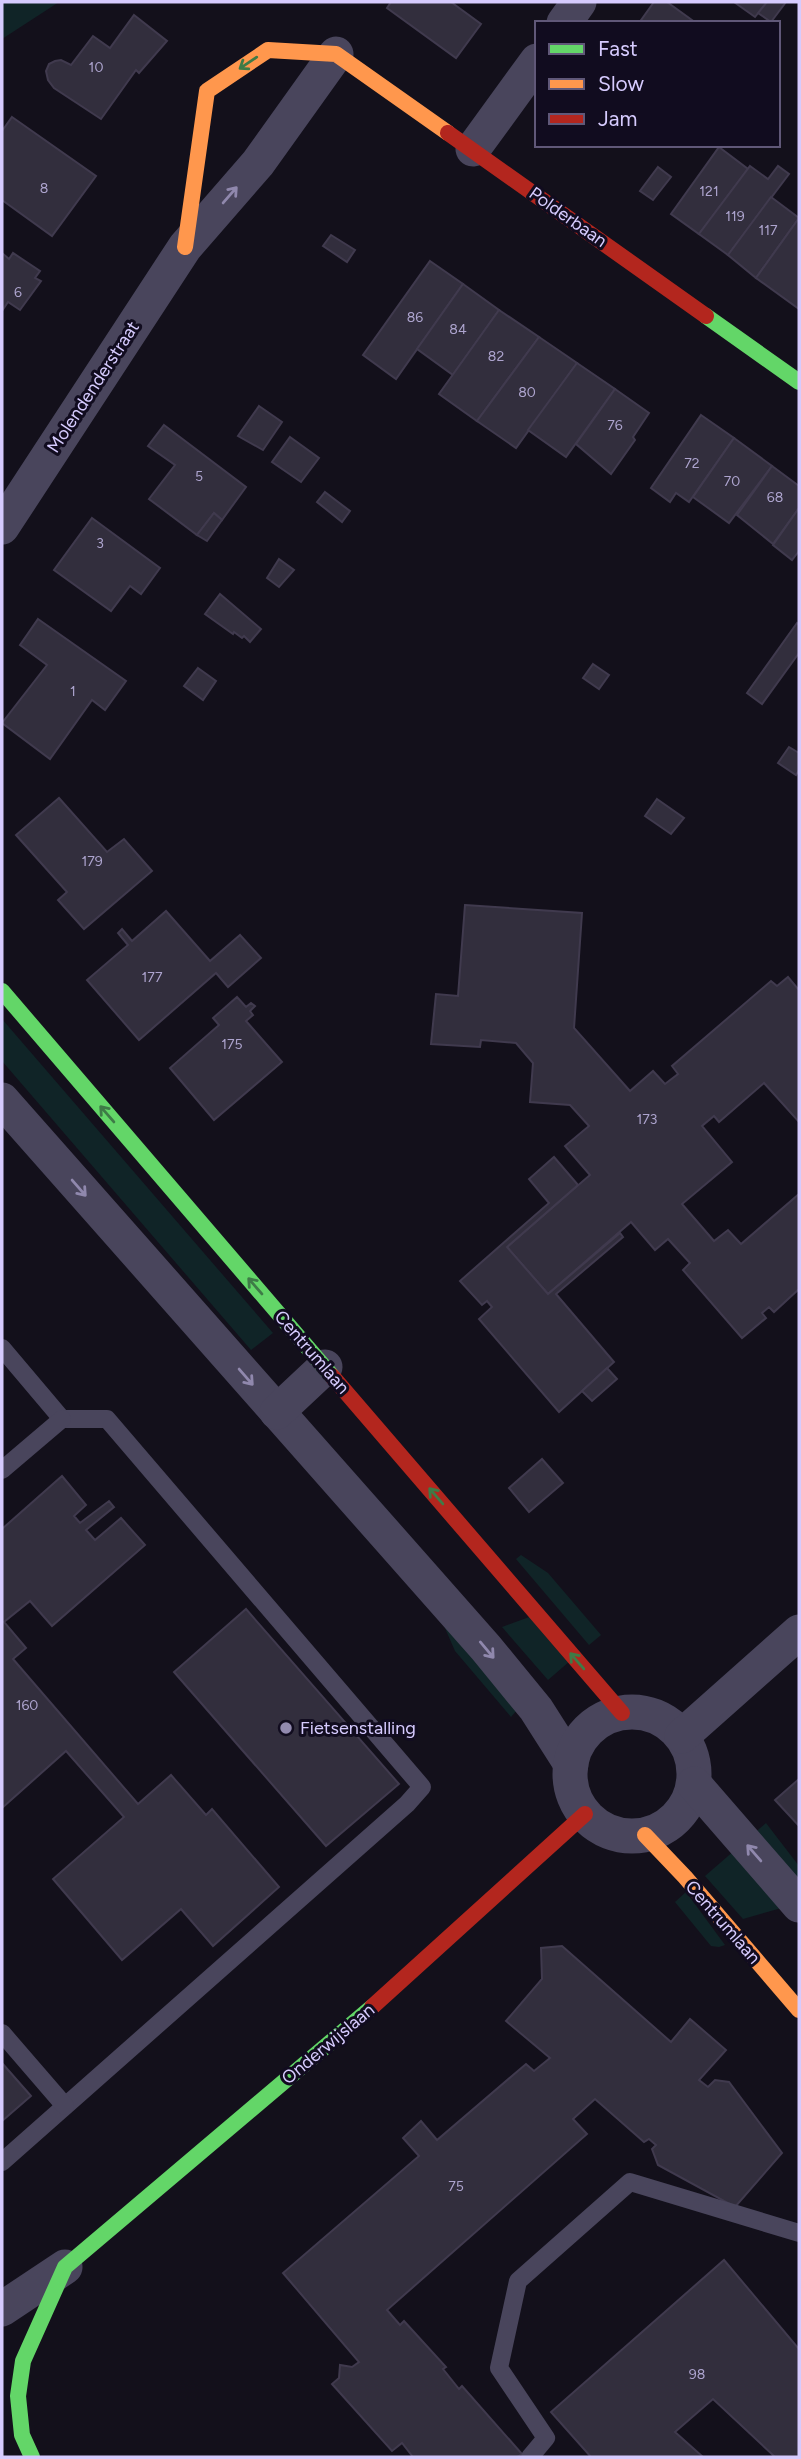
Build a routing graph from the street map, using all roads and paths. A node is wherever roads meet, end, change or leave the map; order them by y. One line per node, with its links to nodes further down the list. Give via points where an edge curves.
1 (579, 2): 2 (street)
2 (565, 21)
3 (336, 54): 5 (street, Polderbaan); 6 (street, one-way to 3, via 258,163); 6 (street, one-way to 6, via 268,50 207,91)
4 (535, 64): 5 (street)
5 (473, 149): 7 (street, Polderbaan)
6 (185, 247): 8 (street, Molendenderstraat)
7 (799, 382)
8 (2, 527)
9 (2, 991): 12 (street, Centrumlaan, one-way to 9)
10 (2, 1100): 13 (street, one-way to 13)
11 (2, 1348): 14 (lane)
12 (325, 1367): 13 (street); 17 (street, Centrumlaan, one-way to 12)
13 (277, 1412): 19 (street, one-way to 19, via 528,1699)
14 (62, 1419): 15 (lane); 26 (lane, via 107,1419 422,1787)
15 (2, 1470)
16 (799, 1632): 18 (street)
17 (622, 1713): 18 (street, via 646,1713 664,1720); 19 (street, via 603,1719 586,1732)
18 (682, 1736): 20 (street, via 691,1754)
19 (571, 1764): 21 (street, via 573,1794)
20 (694, 1784): 22 (street, via 677,1817); 23 (street, one-way to 20)
21 (585, 1814): 22 (street, via 616,1834); 29 (street, Onderwijslaan, via 378,2002)
22 (645, 1835): 24 (street, Centrumlaan)
23 (799, 1905)
24 (799, 2010)
25 (2, 2033): 26 (lane)
26 (65, 2106): 27 (lane)
27 (2, 2162)
28 (799, 2233): 32 (lane, via 630,2182 518,2281 499,2368 546,2438)
29 (65, 2267): 30 (street, Onderwijslaan); 31 (street, Onderwijslaan, via 23,2361 18,2396 22,2435)
30 (2, 2309)
31 (32, 2457)
32 (530, 2457)

